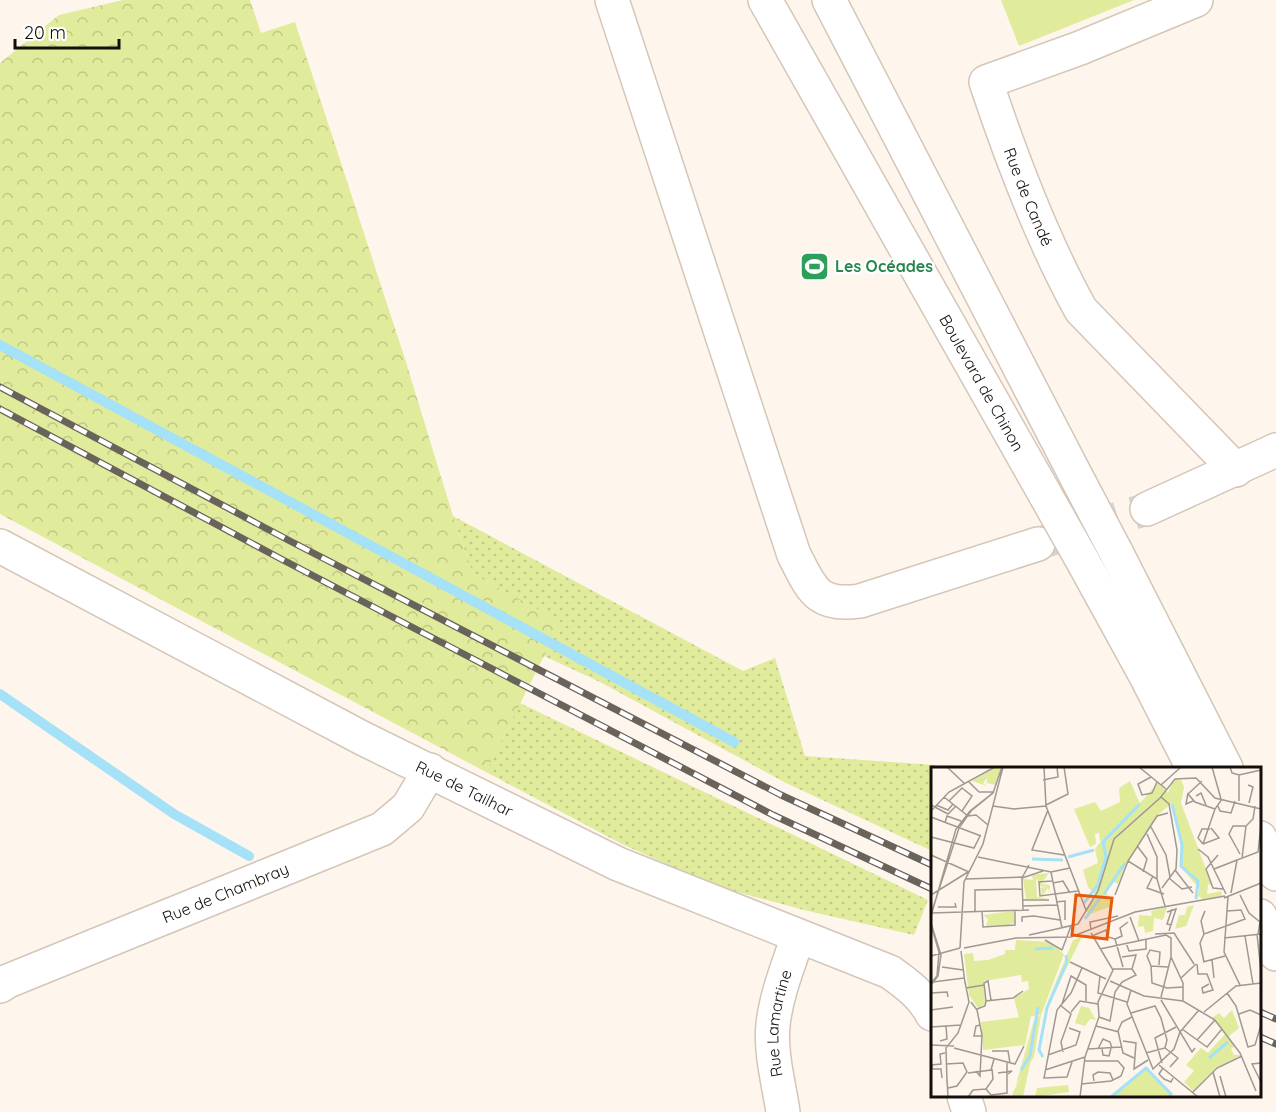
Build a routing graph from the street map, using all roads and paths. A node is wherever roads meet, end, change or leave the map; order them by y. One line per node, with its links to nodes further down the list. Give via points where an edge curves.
1 (612, 0): 8 (street, via 794,555 812,589 828,600 860,601)
2 (765, 0): 10 (street, Boulevard de Chinon, bridge, via 1085,565)
3 (829, 0): 11 (street, bridge)
4 (1196, 0): 6 (street, Rue de Candé, via 986,82 1008,148 1081,310)
5 (1276, 450): 6 (street)
6 (1236, 470): 7 (street)
7 (1147, 509)
8 (1038, 544)
9 (0, 546): 12 (street, Rue de Tailhar)
10 (1192, 767)
11 (1225, 767)
12 (430, 770): 16 (street, Rue de Tailhar, via 618,864); 18 (street, Rue de Chambray, via 408,807 382,828)
13 (1261, 840): 14 (street)
14 (1276, 874)
15 (1261, 918): 17 (street)
16 (798, 936): 19 (street, Rue de Tailhar, via 890,972); 21 (street, Rue Lamartine, via 773,1025)
17 (1276, 954)
18 (0, 986)
19 (931, 1010)
20 (965, 1097): 22 (street)
21 (783, 1112)
22 (969, 1112)

